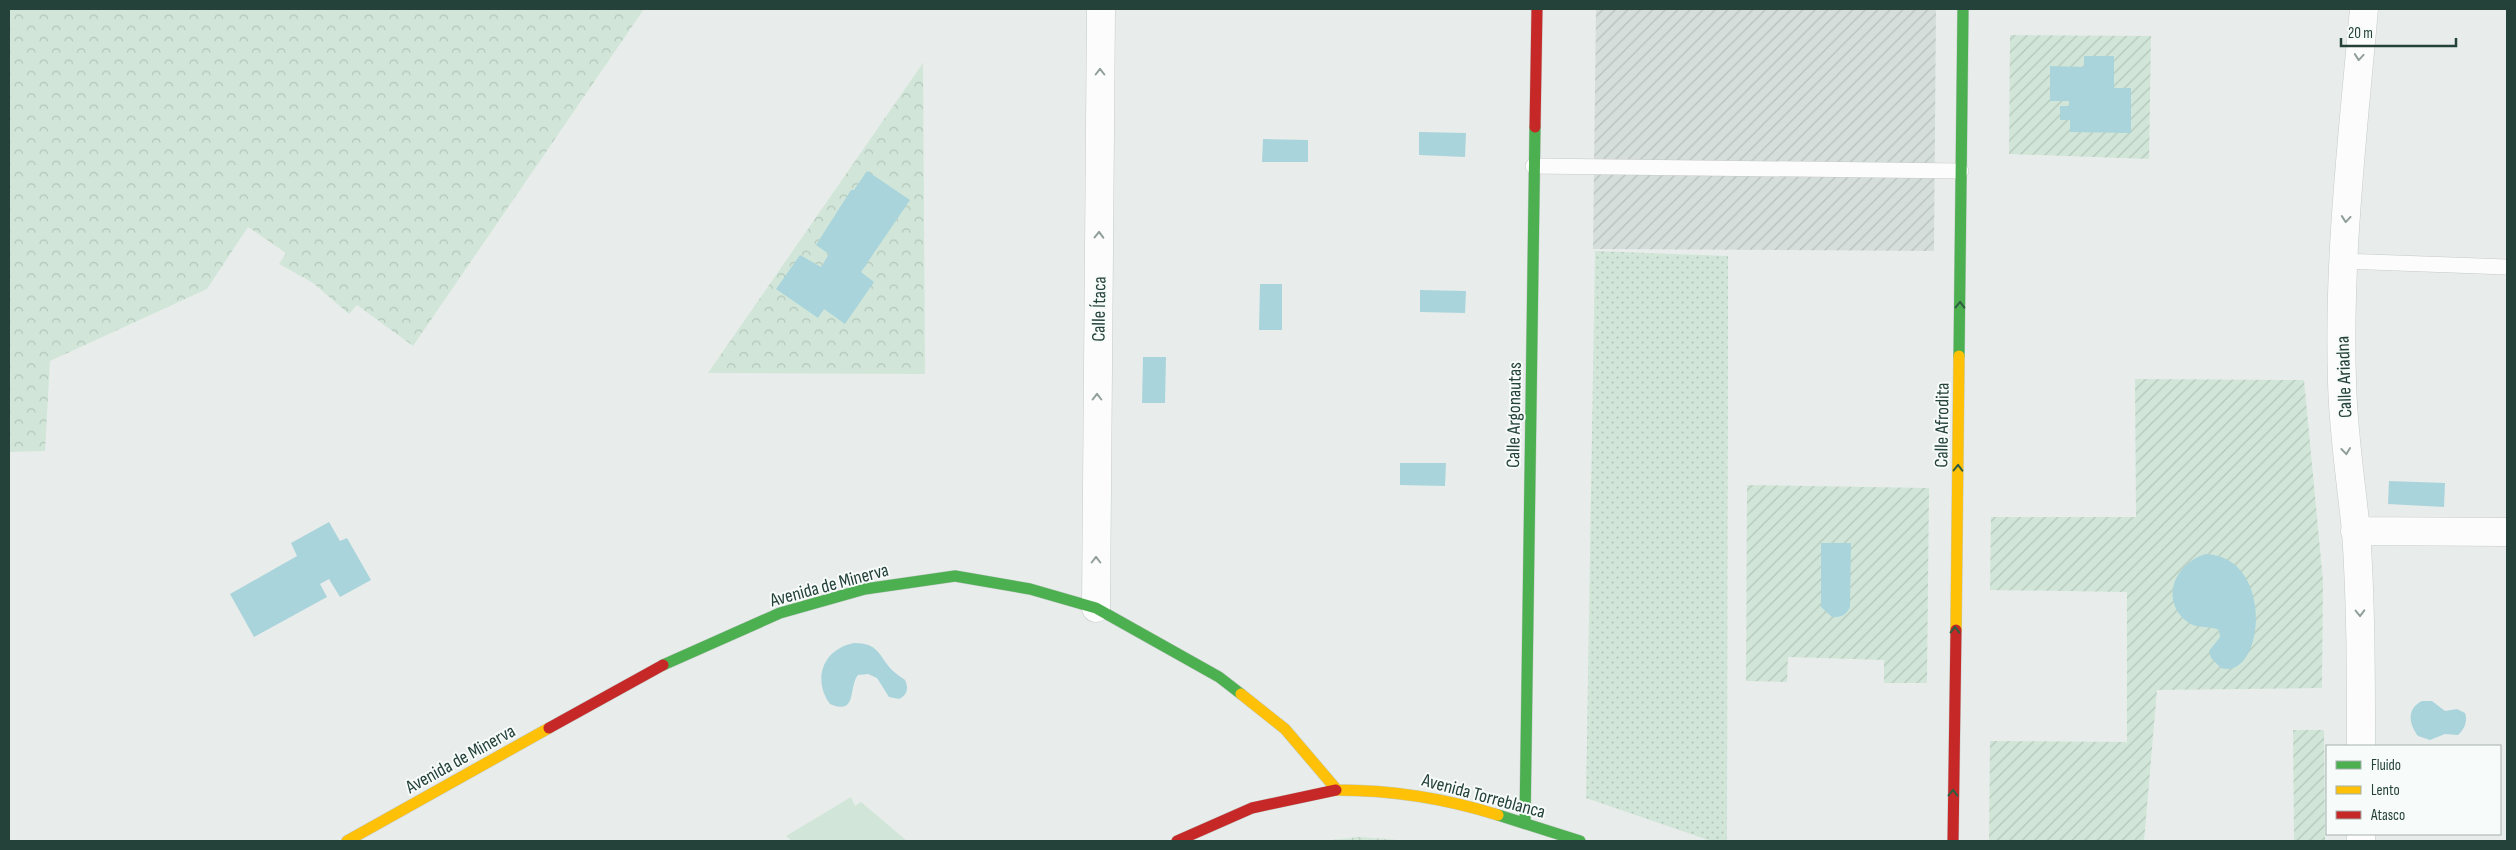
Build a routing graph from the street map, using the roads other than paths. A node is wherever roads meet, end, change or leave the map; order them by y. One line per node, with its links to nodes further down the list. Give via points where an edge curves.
1 (1101, 9): 11 (street, Calle Ítaca, one-way to 1)
2 (1537, 9): 5 (street, Calle Argonautas)
3 (1963, 9): 6 (street, Calle Afrodita)
4 (2364, 9): 7 (street, Calle Ariadna, one-way to 7)
5 (1533, 166): 6 (lane); 14 (street, Calle Argonautas)
6 (1961, 170): 18 (street, Calle Afrodita, one-way to 6)
7 (2342, 261): 8 (lane); 9 (street, Calle Ariadna, one-way to 9, via 2345,445)
8 (2507, 268)
9 (2356, 531): 10 (street); 12 (street, Calle Ariadna, one-way to 12)
10 (2507, 532)
11 (1096, 608): 13 (street, Avenida de Minerva, via 1219,677 1250,699 1285,729); 15 (street, Avenida de Minerva, via 1030,589 955,576 865,589 780,613 659,667)
12 (2361, 745)
13 (1337, 790): 14 (street, Avenida Torreblanca, via 1401,792 1460,802); 16 (street, Avenida Torreblanca, via 1252,808)
14 (1525, 822): 17 (street, Avenida Torreblanca)
15 (347, 841)
16 (1177, 841)
17 (1580, 841)
18 (1953, 841)

